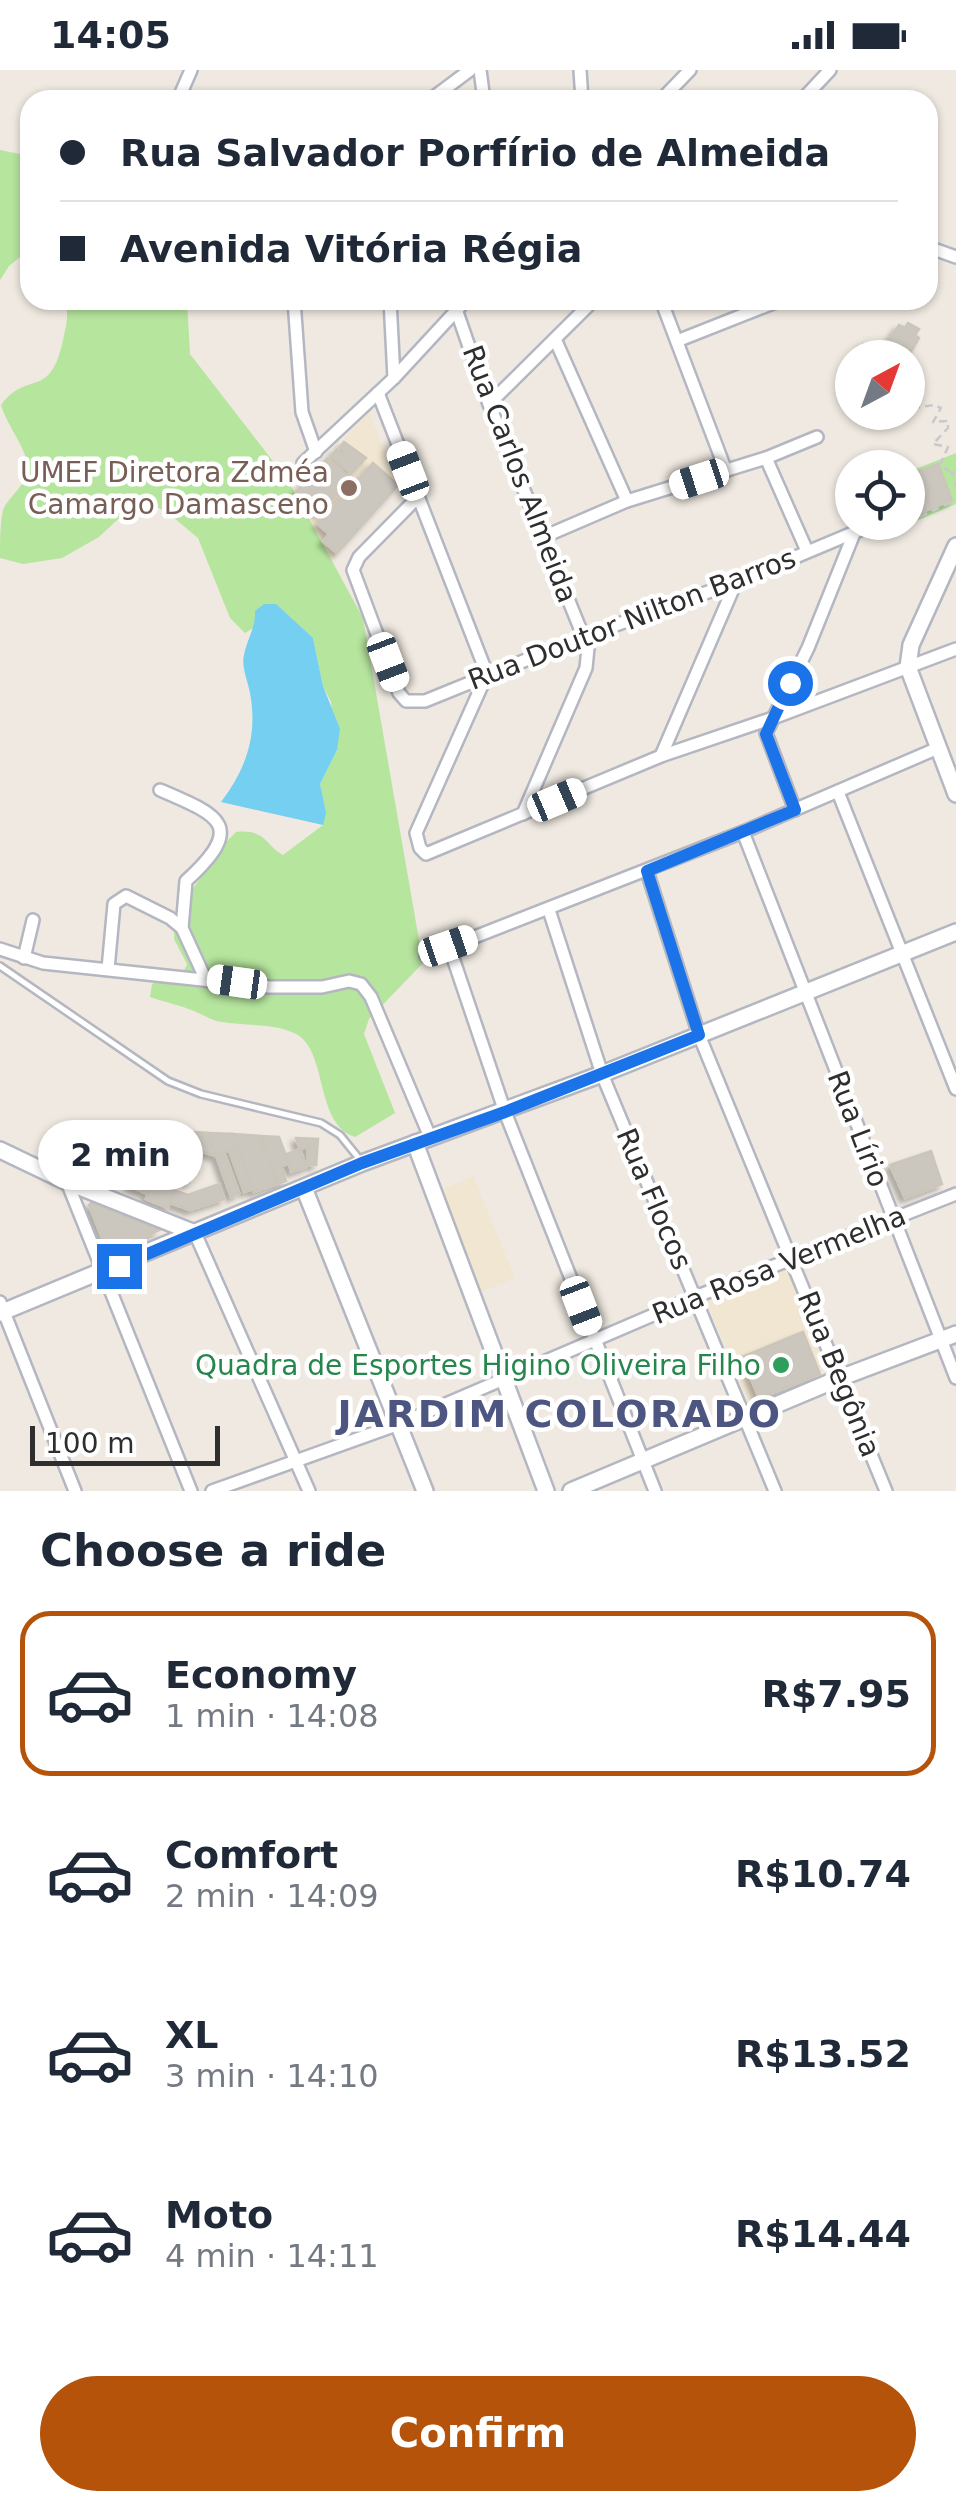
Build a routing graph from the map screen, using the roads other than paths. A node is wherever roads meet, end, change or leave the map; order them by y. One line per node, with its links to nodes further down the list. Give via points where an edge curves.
1 (470, 70): 6 (street)
2 (671, 70): 5 (street)
3 (690, 70): 5 (street)
4 (830, 70): 8 (street)
5 (673, 87): 7 (street)
6 (443, 90)
7 (670, 90)
8 (811, 90)
9 (295, 310): 21 (street, via 302,412)
10 (391, 310): 17 (street)
11 (584, 310): 15 (street)
12 (665, 310): 16 (street)
13 (753, 310): 16 (street)
14 (457, 312): 17 (street); 19 (street, Rua Carlos Almeida)
15 (555, 339): 19 (street); 26 (street)
16 (677, 341): 24 (street)
17 (394, 378): 18 (street)
18 (378, 392): 21 (street); 25 (street)
19 (489, 404): 27 (street, Rua Carlos Almeida)
20 (817, 437): 22 (street)
21 (316, 452): 23 (street)
22 (766, 458): 24 (street); 29 (street)
23 (302, 463)
24 (726, 470): 26 (street)
25 (418, 496): 34 (street); 34 (street, Rua Doutor Nilton Barros, via 353,570 399,693 406,701 426,701)
26 (627, 501): 27 (street)
27 (542, 538): 31 (street, Rua Carlos Almeida)
28 (956, 546): 33 (street, via 910,645)
29 (807, 551): 30 (street, Rua Doutor Nilton Barros); 35 (street, Rua Doutor Nilton Barros, via 861,529)
30 (736, 582): 31 (street, Rua Doutor Nilton Barros); 37 (street)
31 (584, 636): 34 (street, Rua Doutor Nilton Barros); 42 (street, via 586,668)
32 (956, 649): 33 (street)
33 (908, 667): 35 (street); 36 (street)
34 (487, 674): 42 (street, via 416,840 426,854)
35 (773, 718): 37 (street); 41 (street, via 766,734)
36 (938, 748): 39 (street); 40 (street)
37 (661, 756): 42 (street)
38 (160, 790): 47 (street, via 212,814 220,828 210,859 186,881)
39 (838, 792): 41 (street); 51 (street)
40 (956, 794)
41 (795, 810): 43 (street)
42 (523, 814)
43 (743, 832): 44 (street); 57 (street, Rua Lírio)
44 (647, 871): 45 (street); 58 (street, Rua Begônia)
45 (549, 910): 49 (street); 59 (street, Rua Flocos)
46 (34, 920): 53 (street)
47 (182, 928): 55 (street, via 121,898 112,909); 56 (street)
48 (956, 932): 51 (street)
49 (448, 946): 52 (street); 61 (street)
50 (0, 949): 53 (street)
51 (902, 954): 57 (street); 60 (street)
52 (426, 956)
53 (24, 958): 55 (street)
54 (0, 966): 64 (lane, via 168,1081 321,1123)
55 (108, 969): 56 (street)
56 (206, 978): 62 (street, via 269,987 361,984)
57 (804, 991): 58 (street); 68 (street, Rua Lírio)
58 (699, 1035): 59 (street); 70 (street, Rua Begônia)
59 (602, 1074): 61 (street); 72 (street, Rua Flocos)
60 (956, 1089)
61 (505, 1112): 62 (street); 75 (street)
62 (423, 1140): 64 (street); 76 (street)
63 (0, 1150): 65 (street)
64 (362, 1163): 66 (street)
65 (67, 1182): 69 (street); 71 (street)
66 (304, 1188): 69 (street); 80 (street)
67 (956, 1194): 68 (street, Rua Rosa Vermelha)
68 (892, 1219): 70 (street, Rua Rosa Vermelha); 74 (street, Rua Lírio)
69 (195, 1234): 71 (street); 81 (street)
70 (792, 1258): 72 (street, Rua Rosa Vermelha); 77 (street, Rua Begônia)
71 (103, 1273): 73 (street); 84 (street)
72 (695, 1297): 75 (street, Rua Rosa Vermelha); 79 (street, Rua Flocos)
73 (1, 1309): 83 (street)
74 (948, 1337): 77 (street); 78 (street, Rua Lírio)
75 (594, 1339): 76 (street, Rua Rosa Vermelha); 82 (street)
76 (504, 1377): 80 (street, Rua Rosa Vermelha); 88 (street)
77 (840, 1378): 79 (street); 92 (street, Rua Begônia)
78 (956, 1378)
79 (746, 1420): 82 (street); 91 (street, Rua Flocos)
80 (399, 1424): 81 (street, Rua Rosa Vermelha); 87 (street)
81 (296, 1459): 85 (street, Rua Rosa Vermelha); 86 (street)
82 (644, 1462): 89 (street); 90 (street)
83 (74, 1491)
84 (191, 1491)
85 (212, 1491)
86 (308, 1491)
87 (425, 1491)
88 (546, 1491)
89 (570, 1491)
90 (655, 1491)
91 (775, 1491)
92 (886, 1491)

